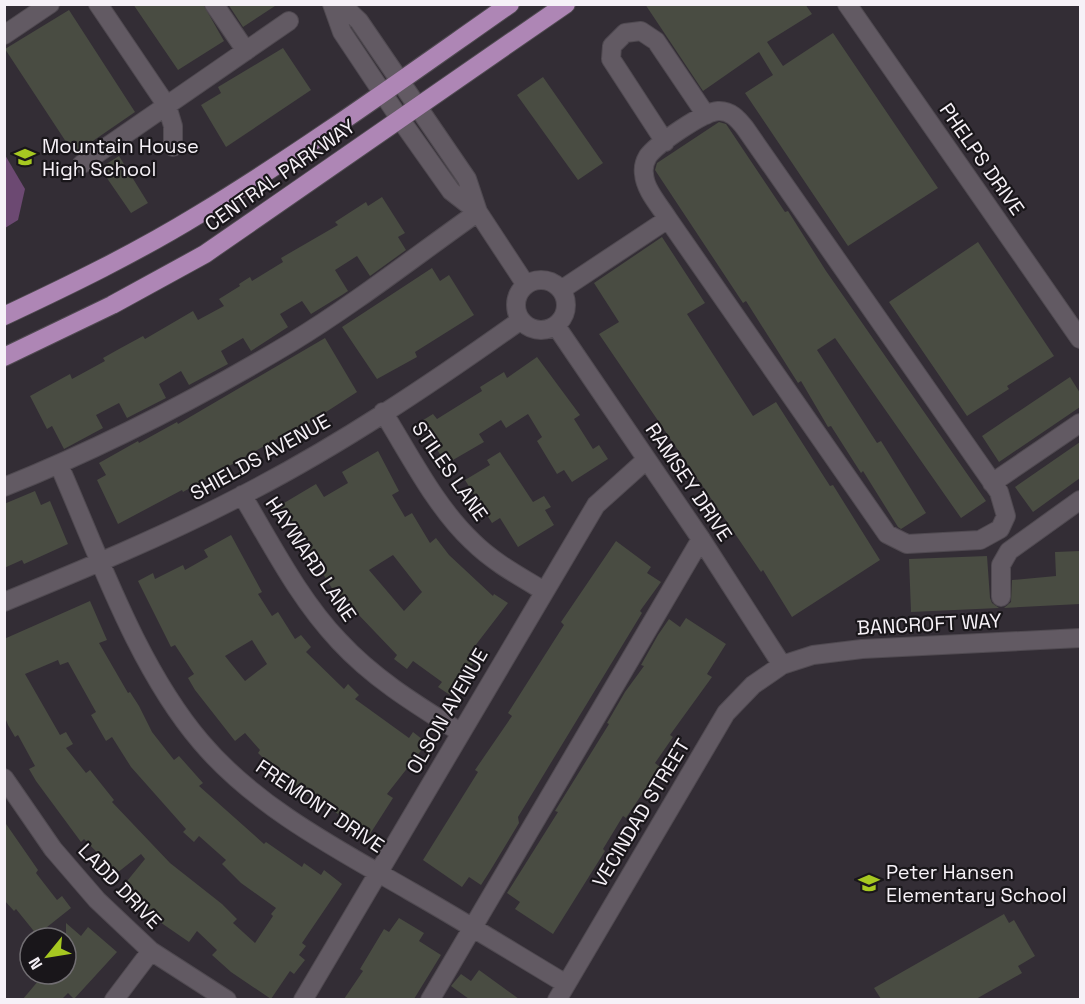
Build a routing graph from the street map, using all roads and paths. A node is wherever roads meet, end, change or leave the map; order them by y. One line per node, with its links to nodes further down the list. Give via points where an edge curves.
1 (50, 4): 10 (street)
2 (98, 4): 14 (street)
3 (214, 4): 11 (street)
4 (332, 4): 13 (street, via 342,32)
5 (341, 4): 12 (street, via 359,21)
6 (510, 4): 12 (main road, CENTRAL PARKWAY)
7 (566, 4): 15 (main road, CENTRAL PARKWAY)
8 (847, 4): 28 (street, PHELPS DRIVE)
9 (290, 21): 11 (street)
10 (4, 35)
11 (246, 51): 14 (street)
12 (400, 81): 13 (main road, CENTRAL PARKWAY); 15 (street)
13 (383, 93): 17 (street); 25 (main road, CENTRAL PARKWAY, via 197,216)
14 (167, 106): 19 (street, via 173,126); 20 (street)
15 (418, 107): 17 (main road, CENTRAL PARKWAY); 21 (street, via 467,179)
16 (706, 115): 18 (street); 18 (street, via 656,41 641,31 625,33 612,46 611,59); 34 (street, via 727,112 745,128)
17 (400, 119): 21 (street, via 451,191); 29 (main road, CENTRAL PARKWAY, via 205,254)
18 (665, 142): 22 (street, via 646,160 644,176)
19 (173, 147)
20 (82, 164)
21 (478, 212): 23 (street); 33 (street, via 294,341 183,404)
22 (668, 219): 24 (street); 38 (street, via 887,534 900,543 980,540)
23 (526, 285): 24 (street, via 541,280); 26 (street, via 516,305)
24 (561, 290): 27 (street, via 567,306)
25 (4, 316)
26 (521, 320): 27 (street, via 533,329 549,330); 30 (street, SHIELDS AVENUE)
27 (556, 326): 32 (street, RAMSEY DRIVE)
28 (1080, 339)
29 (4, 357)
30 (383, 412): 36 (street, SHIELDS AVENUE); 42 (street, STILES LANE, via 436,496 470,540)
31 (1080, 423): 34 (street)
32 (646, 460): 39 (street, RAMSEY DRIVE); 42 (street, OLSON AVENUE, via 596,505)
33 (59, 465): 35 (street); 41 (street, FREMONT DRIVE)
34 (992, 483): 38 (street, via 1004,505 1006,516)
35 (4, 487)
36 (242, 495): 41 (street, SHIELDS AVENUE); 47 (street, HAYWARD LANE, via 312,609 339,641 389,686)
37 (1077, 510): 40 (street)
38 (1001, 528): 40 (street)
39 (701, 539): 46 (street, RAMSEY DRIVE); 50 (street)
40 (1019, 542): 43 (street, via 1000,565)
41 (101, 562): 44 (street, SHIELDS AVENUE); 49 (street, FREMONT DRIVE, via 148,664 201,743 268,803)
42 (544, 591): 47 (street, OLSON AVENUE)
43 (1001, 597)
44 (4, 602)
45 (1080, 638): 46 (street, BANCROFT WAY, via 862,648 813,655)
46 (782, 665): 52 (street, VECINDAD STREET, via 753,685 726,713)
47 (460, 732): 49 (street, OLSON AVENUE)
48 (4, 778): 51 (street, LADD DRIVE, via 82,883)
49 (380, 874): 50 (street, FREMONT DRIVE); 55 (street, OLSON AVENUE)
50 (472, 927): 52 (street, FREMONT DRIVE); 56 (street)
51 (151, 951): 53 (street); 54 (street, LADD DRIVE)
52 (561, 992)
53 (114, 999)
54 (227, 999)
55 (303, 999)
56 (430, 999)

